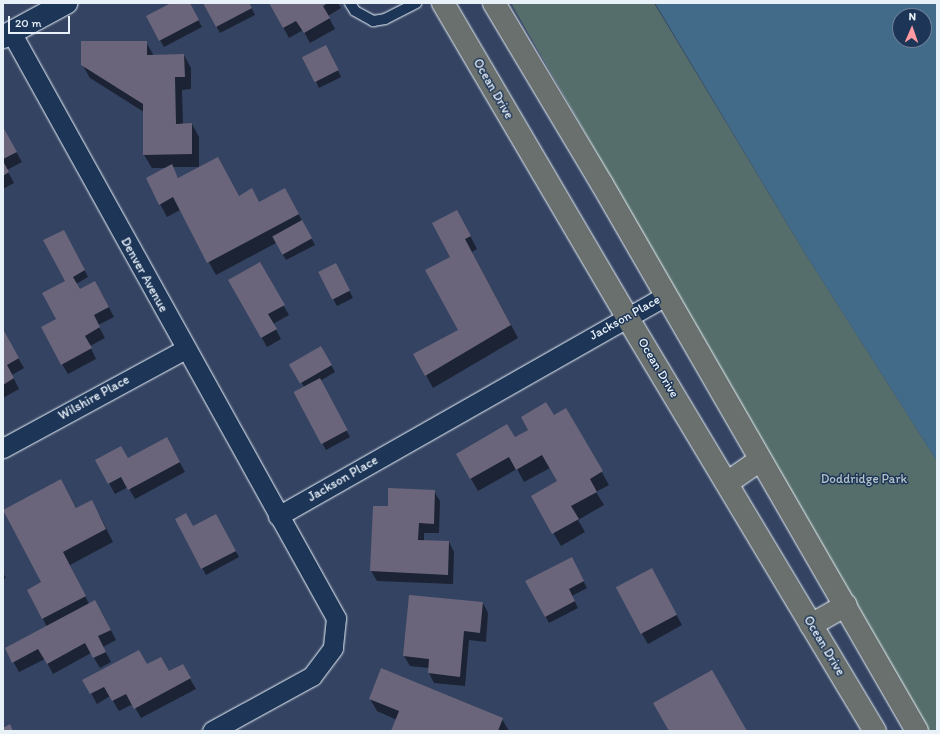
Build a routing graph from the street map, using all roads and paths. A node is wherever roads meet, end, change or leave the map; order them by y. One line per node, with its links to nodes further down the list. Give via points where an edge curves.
1 (66, 3): 6 (main road)
2 (350, 3): 3 (lane, via 355,11 373,20 385,18)
3 (416, 3)
4 (443, 3): 8 (main road, Ocean Drive)
5 (494, 3): 7 (main road)
6 (7, 35): 9 (street, Denver Avenue)
7 (666, 296): 8 (street, Jackson Place); 11 (main road)
8 (627, 317): 12 (main road, Ocean Drive); 13 (street, Jackson Place)
9 (185, 349): 10 (street, Wilshire Place); 13 (street, Denver Avenue)
10 (3, 448)
11 (760, 460): 12 (main road); 14 (main road)
12 (727, 483): 15 (main road, Ocean Drive)
13 (278, 516): 16 (street, via 336,618 333,648 312,676)
14 (846, 605): 15 (main road); 18 (main road)
15 (811, 625): 17 (main road, Ocean Drive)
16 (212, 731)
17 (875, 731)
18 (917, 731)

